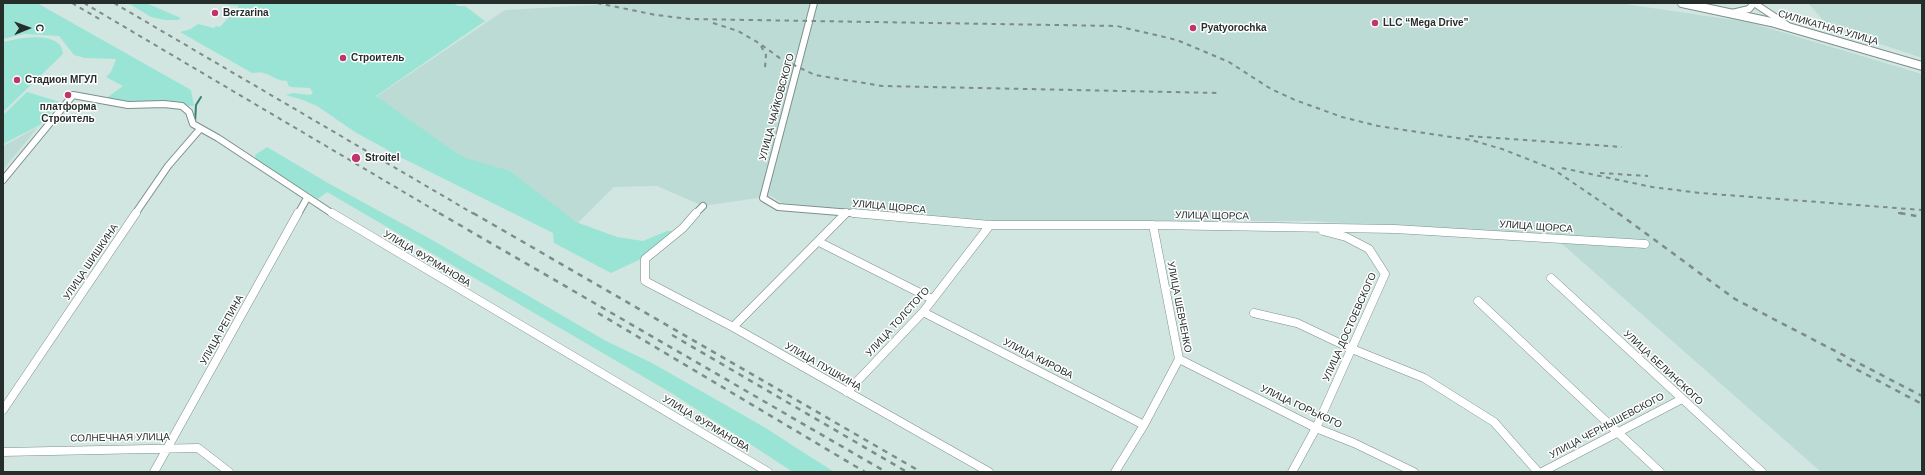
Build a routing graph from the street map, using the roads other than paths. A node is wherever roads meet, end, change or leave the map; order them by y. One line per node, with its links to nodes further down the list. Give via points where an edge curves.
1 (814, 3): 12 (street, УЛИЦА ЧАЙКОВСКОГО, via 763,198)
2 (1682, 3): 4 (street, СИЛИКАТНАЯ УЛИЦА)
3 (1756, 4): 4 (street, via 1749,9); 5 (street); 6 (street)
4 (1732, 13): 5 (street, СИЛИКАТНАЯ УЛИЦА)
5 (1771, 22): 6 (street, СИЛИКАТНАЯ УЛИЦА)
6 (1790, 27): 7 (street, СИЛИКАТНАЯ УЛИЦА)
7 (1922, 66)
8 (200, 129): 9 (street, УЛИЦА ФУРМАНОВА, via 192,124 189,112 182,106 128,105 73,95); 10 (street, УЛИЦА ФУРМАНОВА, via 218,138); 29 (street, УЛИЦА ШИШКИНА, via 168,166)
9 (3, 180)
10 (306, 198): 33 (street, УЛИЦА РЕПИНА); 37 (street, УЛИЦА ФУРМАНОВА)
11 (703, 206): 24 (street, УЛИЦА ПУШКИНА, via 683,228 645,258 645,281)
12 (778, 206): 13 (street, УЛИЦА ЩОРСА)
13 (846, 213): 14 (street, УЛИЦА ЩОРСА); 17 (street)
14 (990, 225): 15 (street, УЛИЦА ЩОРСА); 20 (street, УЛИЦА ТОЛСТОГО)
15 (1153, 225): 16 (street, УЛИЦА ЩОРСА); 26 (street, УЛИЦА ШЕВЧЕНКО)
16 (1310, 228): 18 (street, УЛИЦА ЩОРСА, via 1395,229); 25 (street, УЛИЦА ДОСТОЕВСКОГО, via 1346,236 1369,249 1385,274)
17 (819, 242): 20 (street); 24 (street)
18 (1645, 244)
19 (1551, 278): 28 (street, УЛИЦА БЕЛИНСКОГО)
20 (932, 299): 22 (street, УЛИЦА ТОЛСТОГО)
21 (1478, 301): 32 (street)
22 (923, 312): 27 (street, УЛИЦА ТОЛСТОГО); 30 (street, УЛИЦА КИРОВА)
23 (1254, 313): 25 (street, via 1297,323)
24 (733, 327): 27 (street, УЛИЦА ПУШКИНА)
25 (1352, 349): 31 (street, УЛИЦА ДОСТОЕВСКОГО); 42 (street, via 1424,378 1494,422)
26 (1179, 359): 30 (street, УЛИЦА ШЕВЧЕНКО); 31 (street, УЛИЦА ГОРЬКОГО)
27 (847, 392): 38 (street, УЛИЦА ПУШКИНА)
28 (1682, 399): 32 (street, УЛИЦА ЧЕРНЫШЕВСКОГО); 45 (street, УЛИЦА БЕЛИНСКОГО)
29 (3, 410)
30 (1144, 425): 39 (street, УЛИЦА ШЕВЧЕНКО)
31 (1316, 428): 40 (street, УЛИЦА ДОСТОЕВСКОГО); 41 (street, УЛИЦА ГОРЬКОГО)
32 (1618, 432): 43 (street, УЛИЦА ЧЕРНЫШЕВСКОГО); 44 (street)
33 (167, 448): 34 (street, СОЛНЕЧНАЯ УЛИЦА); 35 (street, УЛИЦА РЕПИНА); 36 (street, СОЛНЕЧНАЯ УЛИЦА, via 198,448)
34 (3, 452)
35 (154, 472)
36 (229, 472)
37 (768, 472)
38 (989, 472)
39 (1115, 472)
40 (1292, 472)
41 (1414, 472)
42 (1538, 472)
43 (1542, 472)
44 (1660, 472)
45 (1762, 472)

